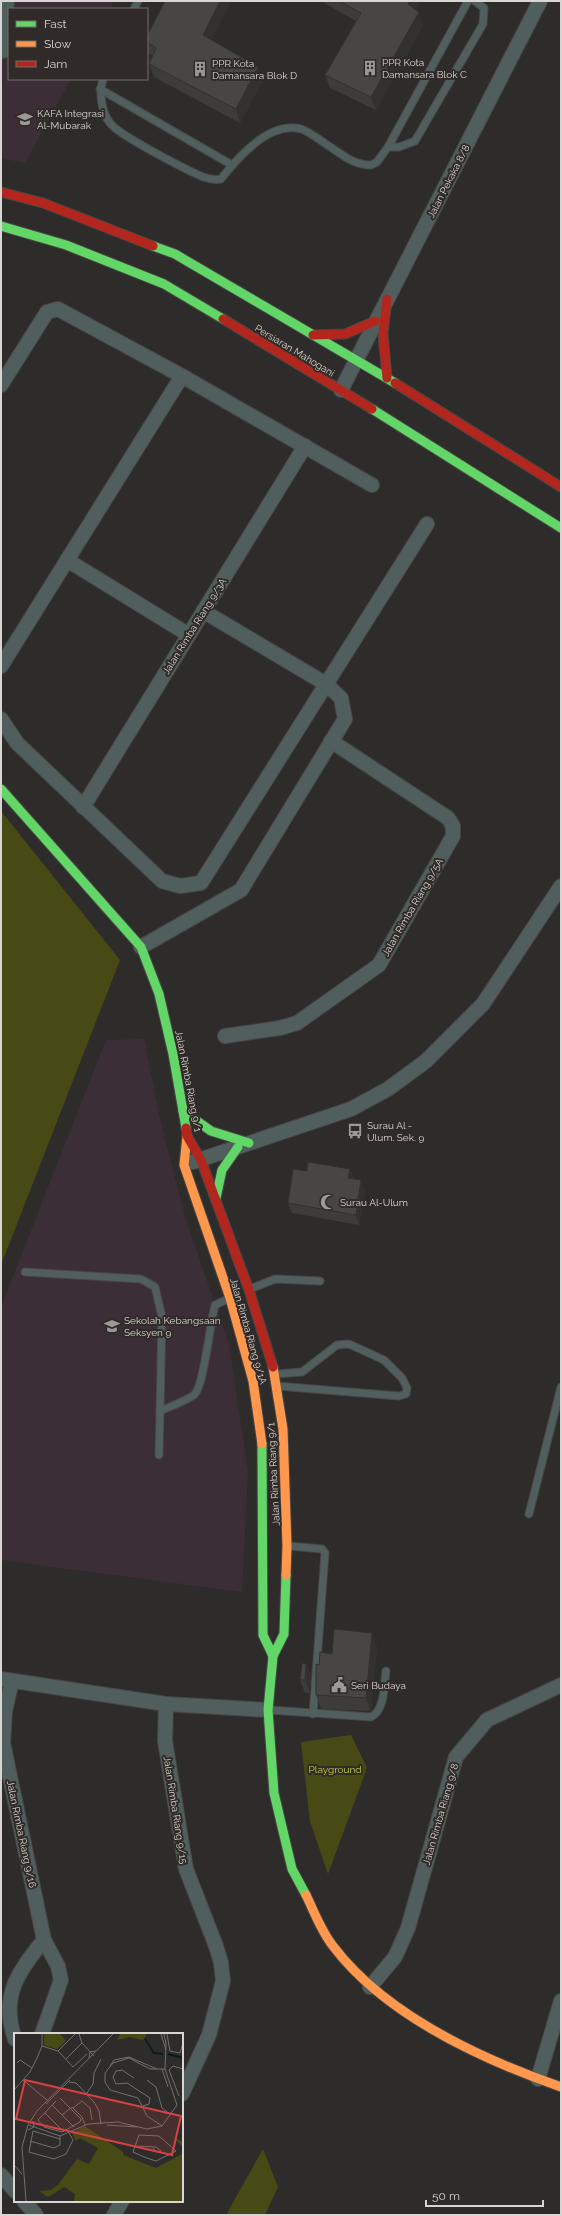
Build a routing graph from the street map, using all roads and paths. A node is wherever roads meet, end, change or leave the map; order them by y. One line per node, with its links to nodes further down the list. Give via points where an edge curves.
1 (7, 1): 5 (street)
2 (468, 1): 8 (lane)
3 (475, 1): 8 (lane, via 484,8 483,24 416,141 399,147)
4 (540, 1): 14 (street, Jalan Pekaka 8/8)
5 (3, 51)
6 (103, 80): 7 (lane)
7 (100, 89): 9 (lane); 9 (lane, via 110,123 122,134 204,178 221,179)
8 (388, 147): 9 (lane, via 377,162 362,165 301,129 286,128 262,138)
9 (232, 165)
10 (1, 192): 16 (street, via 43,203 175,254)
11 (1, 226): 12 (street, Persiaran Mahogani)
12 (29, 234): 13 (street); 21 (street, Persiaran Mahogani, via 66,245 164,284)
13 (8, 239)
14 (386, 299): 15 (street, Jalan Pekaka 8/8); 19 (street, via 383,333)
15 (375, 321): 16 (street, via 347,334); 17 (street, Jalan Pekaka 8/8)
16 (313, 335): 17 (street)
17 (355, 360): 19 (street); 21 (street, Jalan Pekaka 8/8)
18 (182, 376): 20 (street, via 58,309 47,312); 22 (street); 27 (street)
19 (387, 378): 24 (street)
20 (1, 386)
21 (341, 390): 26 (street, Persiaran Mahogani)
22 (305, 446): 23 (street); 28 (street, Jalan Rimba Riang 9/3A)
23 (372, 485)
24 (561, 487)
25 (427, 524): 31 (street)
26 (561, 528)
27 (67, 560): 29 (street); 30 (street)
28 (203, 612): 29 (street, Jalan Rimba Riang 9/3A); 31 (street)
29 (189, 635): 35 (street, Jalan Rimba Riang 9/3A)
30 (1, 666)
31 (326, 684): 33 (street, via 341,698 345,719); 35 (street, via 201,883 180,886 162,880)
32 (1, 719): 35 (street, via 17,743)
33 (331, 741): 37 (street, via 241,890); 38 (street, Jalan Rimba Riang 9/5A, via 448,818 453,826 453,836 379,965 297,1023)
34 (1, 789): 37 (street, Jalan Rimba Riang 9/1)
35 (83, 807)
36 (561, 886): 41 (street, via 483,1004 426,1061 388,1089 350,1109)
37 (141, 947): 39 (street, Jalan Rimba Riang 9/1, via 159,994)
38 (225, 1036)
39 (183, 1111): 40 (street, Jalan Rimba Riang 9/1); 41 (street, via 211,1131)
40 (187, 1136): 42 (street, Jalan Rimba Riang 9/1); 43 (street, Jalan Rimba Riang 9/1A)
41 (244, 1145): 42 (street); 44 (street, via 224,1163 218,1177)
42 (201, 1160): 43 (street); 44 (street, Jalan Rimba Riang 9/1)
43 (184, 1165): 47 (street, Jalan Rimba Riang 9/1A)
44 (216, 1200): 47 (street, Jalan Rimba Riang 9/1)
45 (25, 1272): 51 (lane, via 141,1279 155,1287 162,1317)
46 (320, 1281): 47 (lane, via 275,1279)
47 (239, 1294): 48 (street, Jalan Rimba Riang 9/1); 51 (lane, via 215,1304 202,1382 195,1394); 54 (street, Jalan Rimba Riang 9/1A, via 262,1440)
48 (275, 1374): 49 (street, Jalan Rimba Riang 9/1); 49 (lane, via 302,1372 337,1345 349,1344 384,1360 402,1378 407,1388 406,1394 399,1396)
49 (277, 1386): 55 (street, Jalan Rimba Riang 9/1, via 283,1429)
50 (561, 1387): 53 (lane)
51 (160, 1411): 52 (lane)
52 (159, 1455)
53 (529, 1514)
54 (264, 1546): 55 (street); 56 (street, Jalan Rimba Riang 9/1A, via 264,1635)
55 (287, 1546): 56 (street, Jalan Rimba Riang 9/1, via 284,1634); 62 (lane, via 315,1547 325,1553)
56 (273, 1656): 61 (street, Jalan Rimba Riang 9/1)
57 (386, 1671): 62 (lane, via 380,1708 376,1714 364,1718)
58 (7, 1680): 60 (street); 63 (street, Jalan Rimba Riang 9/16, via 3,1743)
59 (561, 1686): 64 (street, Jalan Rimba Riang 9/8, via 487,1720 456,1757 408,1928 395,1956)
60 (166, 1704): 61 (street); 70 (street, Jalan Rimba Riang 9/15, via 165,1741 186,1869 216,1946 223,1981 209,2035)
61 (268, 1710): 62 (lane); 64 (street, Jalan Rimba Riang 9/1, via 274,1793 292,1869 332,1945)
62 (313, 1714)
63 (44, 1940): 66 (street, Jalan Rimba Riang 9/16, via 58,1966 61,1980); 67 (street, via 7,1984 2,2009 7,2027)
64 (370, 1987): 68 (street, Jalan Rimba Riang 9/1, via 450,2041)
65 (561, 2000): 68 (street)
66 (42, 2033)
67 (14, 2038)
68 (538, 2079): 69 (street, Jalan Rimba Riang 9/1)
69 (561, 2087)
70 (183, 2092)
71 (1, 2175): 72 (street)
72 (14, 2190)
73 (25, 2202): 75 (street)
74 (121, 2202): 76 (street)
75 (36, 2215)
76 (114, 2215)

